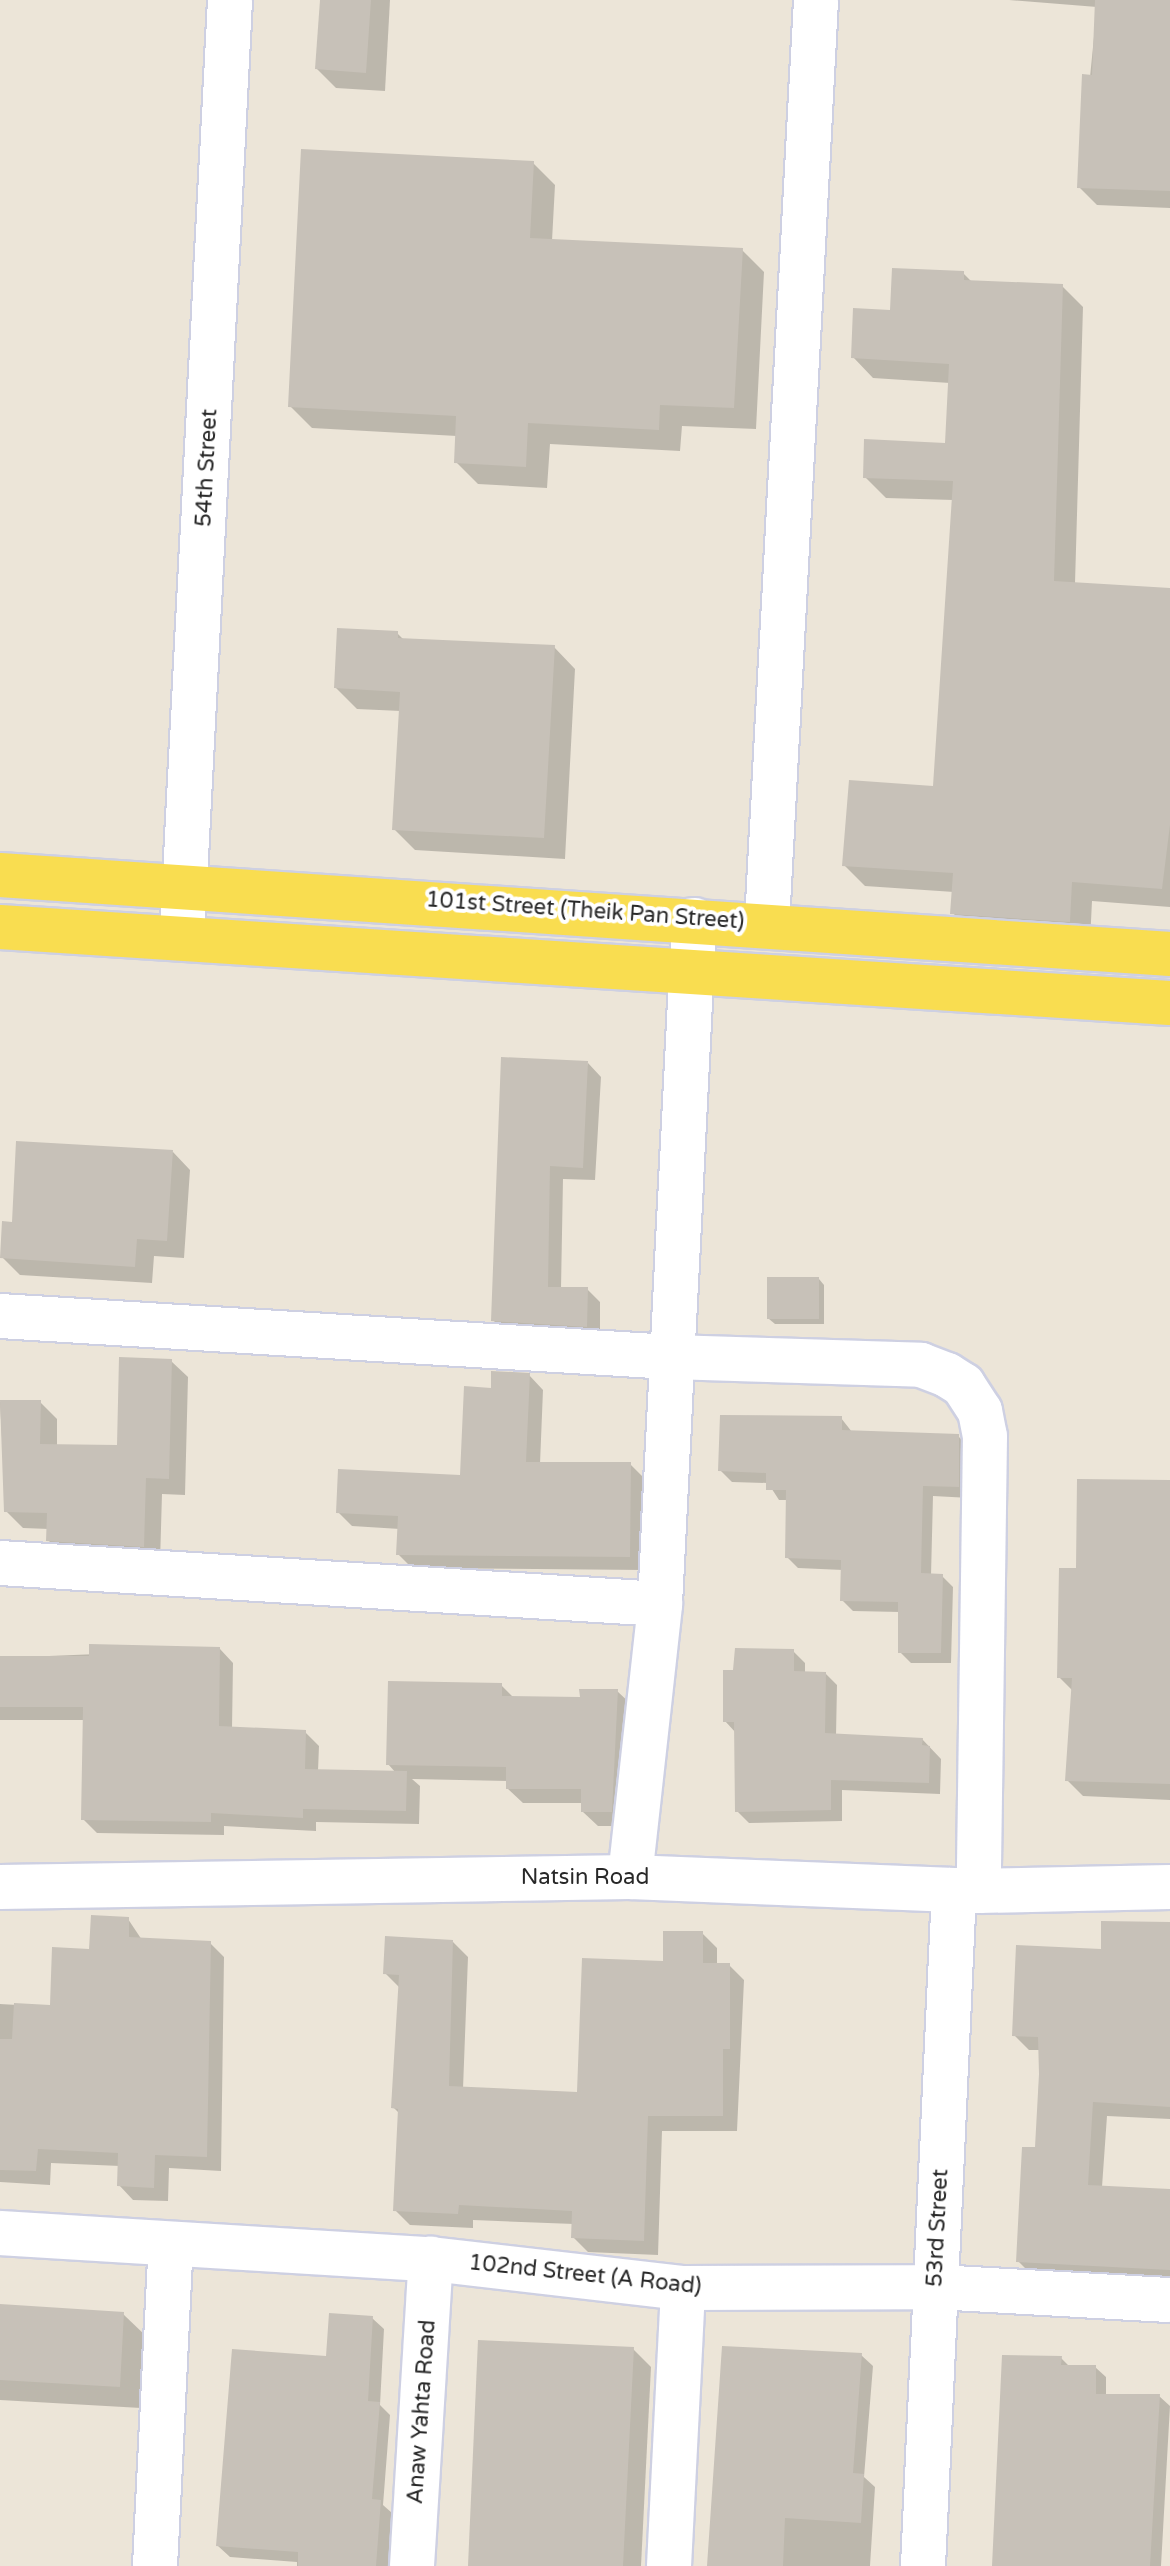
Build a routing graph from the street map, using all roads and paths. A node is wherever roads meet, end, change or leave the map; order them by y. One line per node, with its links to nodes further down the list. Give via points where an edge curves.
1 (230, 0): 4 (street, 54th Street)
2 (816, 0): 6 (street)
3 (0, 875): 4 (main road, 101st Street (Theik Pan Street))
4 (185, 884): 5 (main road, 101st Street (Theik Pan Street)); 8 (street, 54th Street)
5 (694, 920): 6 (main road, 101st Street (Theik Pan Street)); 10 (street)
6 (767, 923): 9 (main road, 101st Street (Theik Pan Street))
7 (0, 927): 8 (main road)
8 (182, 935): 10 (main road)
9 (1170, 954)
10 (693, 976): 11 (main road); 13 (street)
11 (1170, 1003)
12 (0, 1316): 13 (street, 53rd Street)
13 (671, 1357): 15 (street); 19 (street, 53rd Street, via 921,1365 963,1385 980,1411 985,1436)
14 (0, 1563): 15 (street)
15 (660, 1604): 16 (street)
16 (630, 1877): 17 (street, Natsin Road); 19 (street, Natsin Road)
17 (0, 1887)
18 (1170, 1887): 19 (street, Natsin Road)
19 (966, 1891): 23 (street, 53rd Street)
20 (0, 2233): 21 (street, 102nd Street (A Road))
21 (171, 2244): 22 (street, 102nd Street (A Road)); 26 (street)
22 (431, 2259): 24 (street, 102nd Street (A Road)); 27 (street, Anaw Yahta Road)
23 (936, 2287): 24 (street, 102nd Street (A Road)); 25 (street, 102nd Street (A Road)); 29 (street, 53rd Street)
24 (683, 2288): 28 (street)
25 (1170, 2300)
26 (155, 2566)
27 (412, 2566)
28 (669, 2566)
29 (923, 2566)

